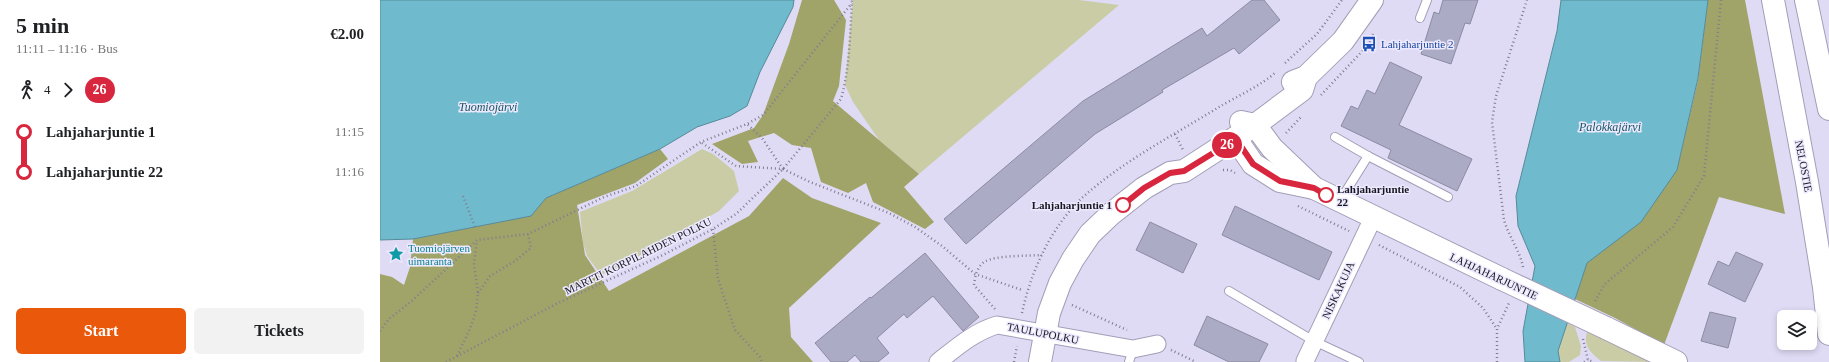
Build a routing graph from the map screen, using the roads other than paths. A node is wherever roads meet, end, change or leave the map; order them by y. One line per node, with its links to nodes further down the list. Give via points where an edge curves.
1 (1372, 0): 7 (main road, via 1343,41 1306,77 1294,82)
2 (1427, 0): 5 (lane)
3 (1773, 0): 16 (main road, NELOSTIE, via 1808,182)
4 (1806, 0): 6 (main road)
5 (1420, 18)
6 (1829, 109)
7 (1244, 129): 10 (main road, via 1184,171); 10 (main road, via 1185,154 1176,160); 12 (main road, LAHJAHARJUNTIE, via 1253,164 1280,181 1314,188)
8 (1335, 137): 9 (lane)
9 (1368, 156): 11 (lane); 12 (lane)
10 (1170, 173): 15 (main road, via 1144,188 1090,234 1060,283)
11 (1448, 197)
12 (1339, 201): 13 (main road, LAHJAHARJUNTIE)
13 (1373, 218): 17 (street, NISKAKUJA); 24 (main road, LAHJAHARJUNTIE, bridge)
14 (1229, 291): 17 (lane)
15 (1045, 334): 19 (street, TAULUPOLKU); 21 (street, TAULUPOLKU, via 997,325 983,329); 22 (main road)
16 (1829, 334)
17 (1314, 341): 20 (street, NISKAKUJA); 23 (lane)
18 (1157, 344): 19 (street, TAULUPOLKU)
19 (1131, 356)
20 (1305, 361)
21 (938, 362)
22 (1040, 362)
23 (1359, 362)
24 (1676, 362)

